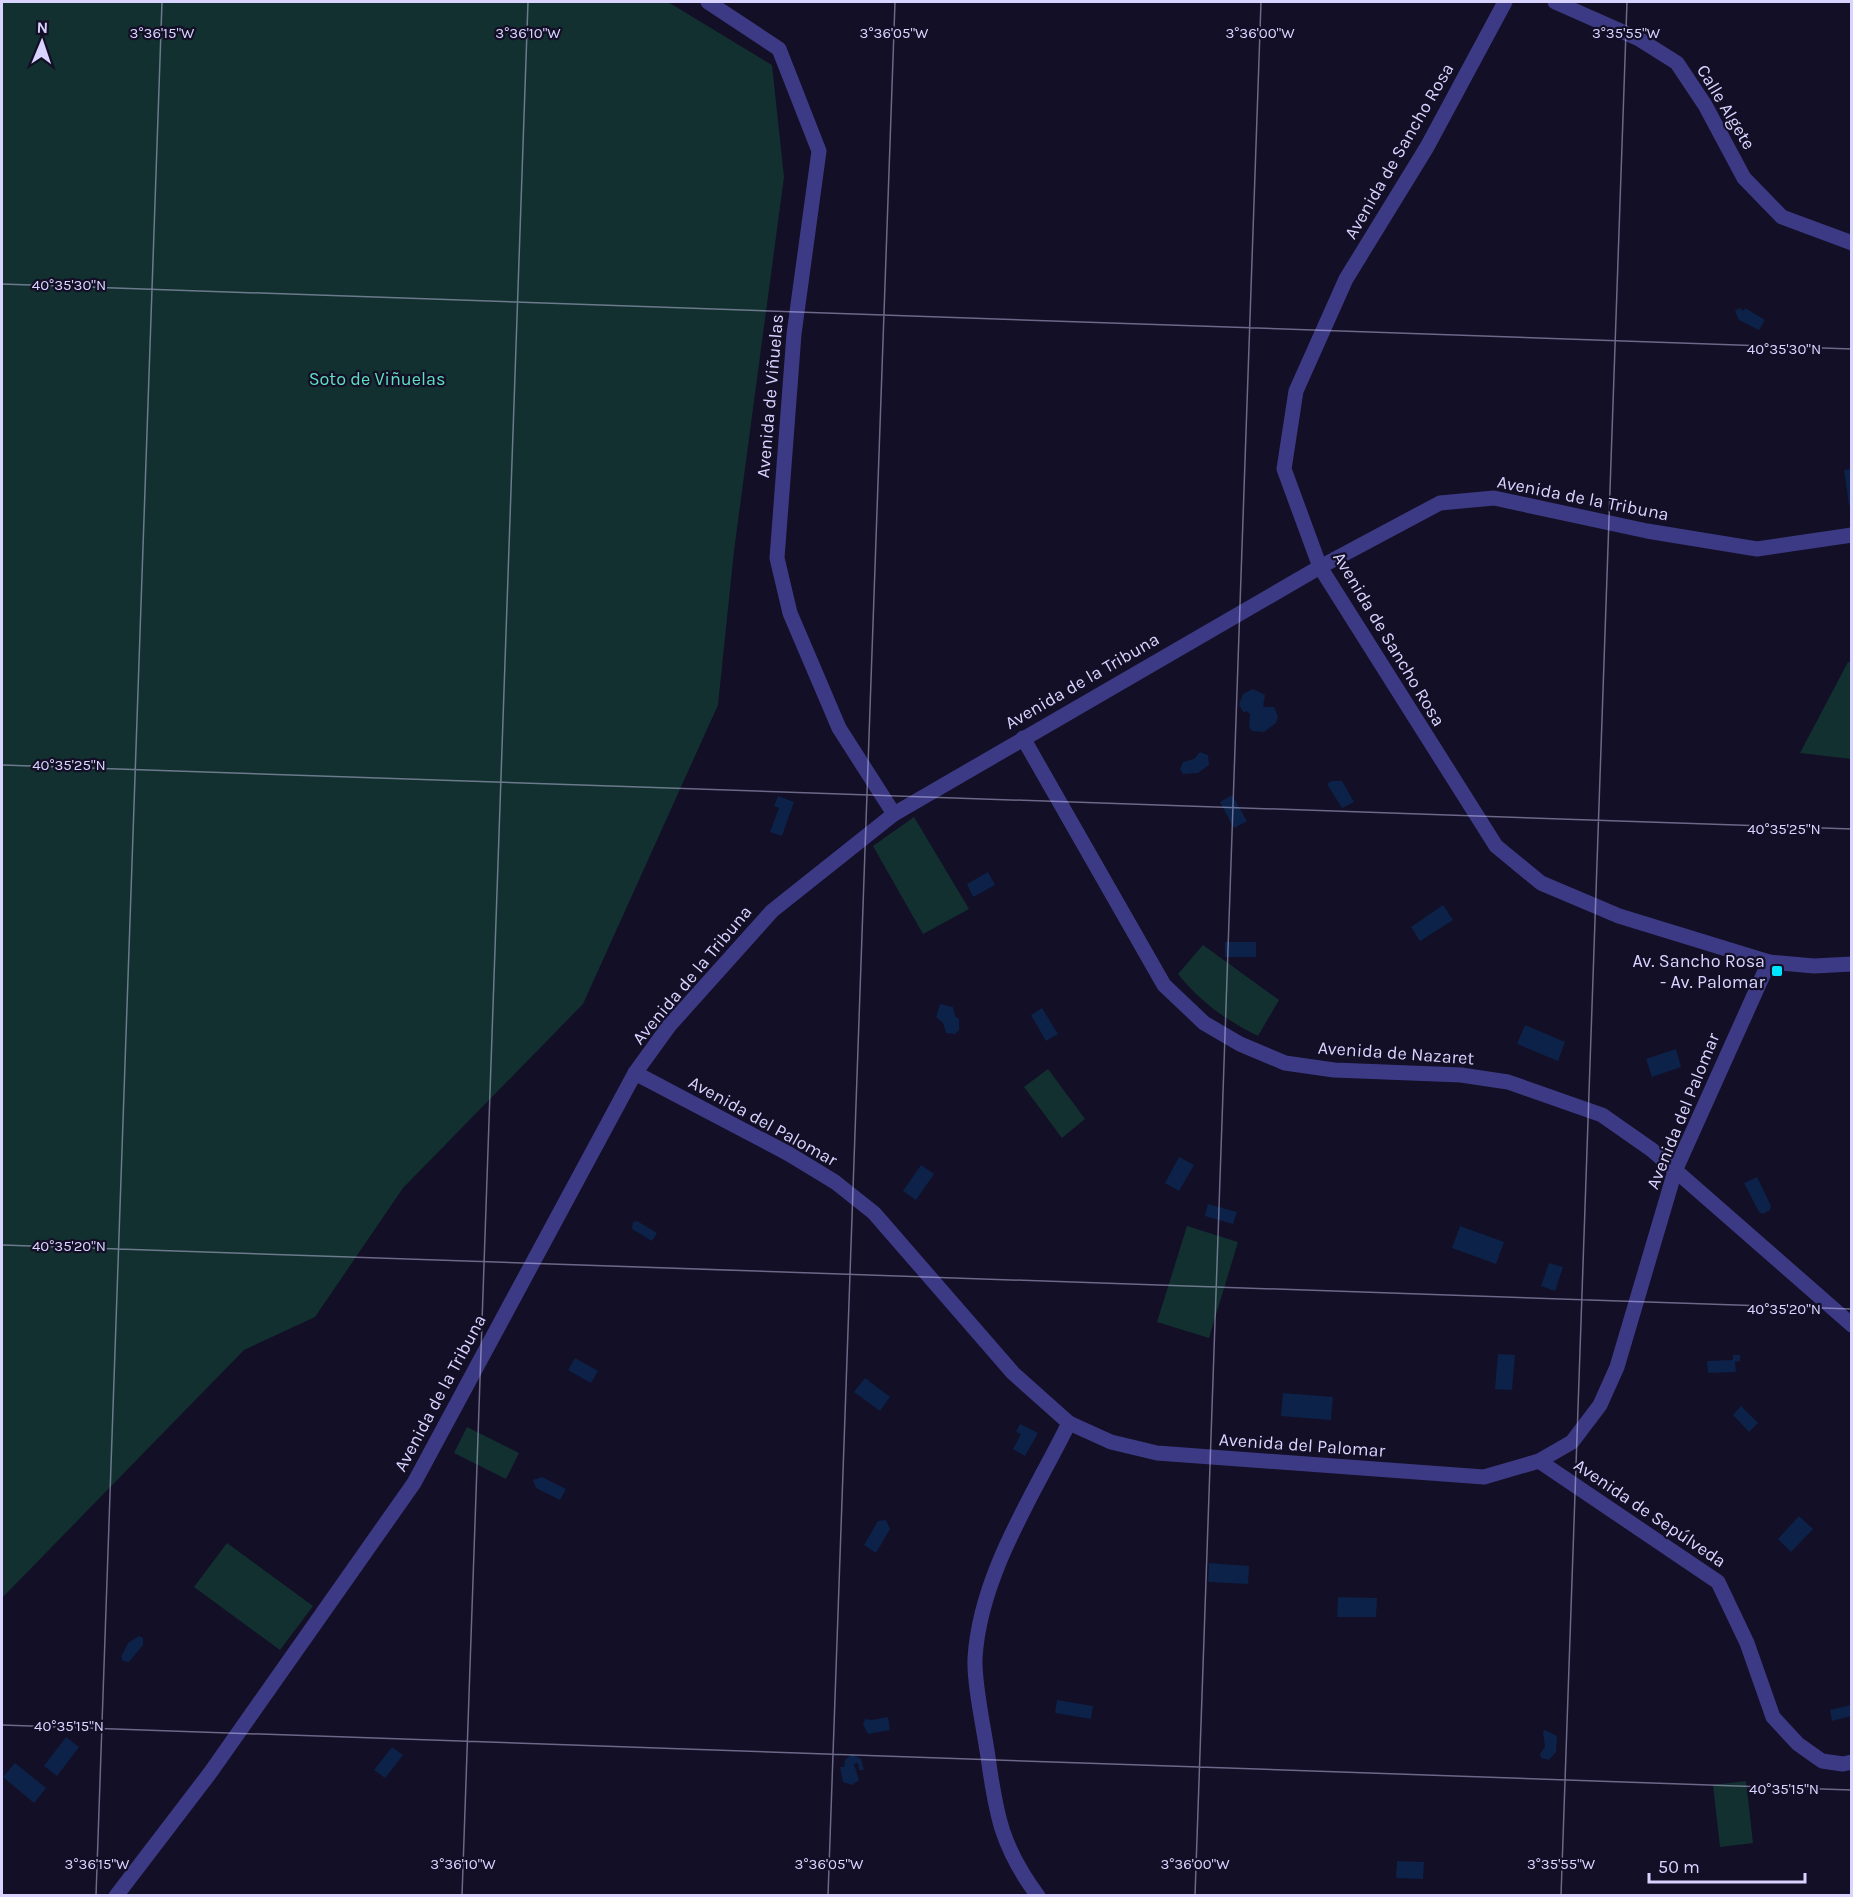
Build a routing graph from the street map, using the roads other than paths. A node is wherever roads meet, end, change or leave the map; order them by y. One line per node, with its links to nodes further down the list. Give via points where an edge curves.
1 (708, 2): 8 (street, Avenida de Viñuelas, via 778,49 819,151 794,334 777,558 790,613 839,728)
2 (1506, 2): 6 (street, Avenida de Sancho Rosa, via 1427,147 1346,279 1296,391 1284,469)
3 (1555, 2): 4 (street, Calle Algete, via 1639,39 1677,63 1705,105 1744,178 1782,217)
4 (1851, 243)
5 (1851, 535): 6 (street, Avenida de la Tribuna, via 1757,549 1647,531 1494,498 1440,503)
6 (1320, 567): 7 (street, Avenida de la Tribuna); 9 (street, Avenida de Sancho Rosa, via 1496,846 1541,883 1619,916)
7 (1023, 738): 8 (street, Avenida de la Tribuna); 12 (street, Avenida de Nazaret, via 1164,985 1204,1023 1285,1063 1508,1082 1602,1114)
8 (894, 814): 11 (street, Avenida de la Tribuna, via 772,911 669,1026)
9 (1769, 962): 10 (street, Avenida de Sancho Rosa); 12 (street, Avenida del Palomar)
10 (1851, 964)
11 (635, 1073): 14 (street, Avenida del Palomar, via 789,1154 835,1182 874,1213 1013,1373); 17 (street, Avenida de la Tribuna, via 414,1484 210,1773)
12 (1675, 1171): 13 (street, Avenida de Nazaret); 15 (street, Avenida del Palomar, via 1617,1367 1604,1396 1572,1442)
13 (1851, 1325)
14 (1069, 1423): 15 (street, Avenida del Palomar, via 1111,1442 1157,1453 1199,1457 1484,1477); 18 (street, via 993,1576 975,1659 996,1812 1009,1854)
15 (1539, 1461): 16 (street, Avenida de Sepúlveda, via 1718,1582 1747,1643 1773,1717 1798,1744 1822,1761)
16 (1851, 1762)
17 (116, 1896)
18 (1038, 1896)

